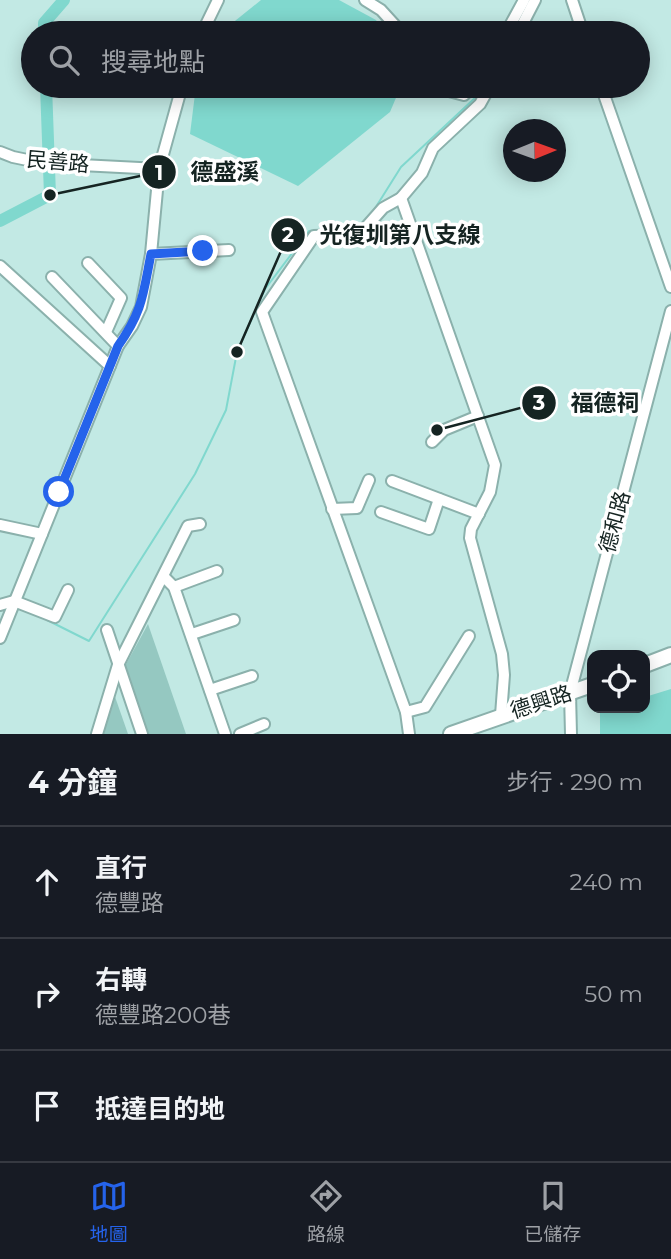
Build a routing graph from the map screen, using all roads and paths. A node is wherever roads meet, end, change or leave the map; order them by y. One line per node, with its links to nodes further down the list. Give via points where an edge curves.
1 (218, 0): 6 (street)
2 (365, 0): 7 (street)
3 (524, 0): 8 (street)
4 (535, 0): 9 (street)
5 (572, 0): 10 (street)
6 (208, 21)
7 (391, 21)
8 (513, 21)
9 (524, 21)
10 (579, 21)
11 (179, 98): 17 (street)
12 (477, 98): 15 (street)
13 (483, 98): 15 (street)
14 (605, 98): 24 (street)
15 (480, 104): 18 (street, via 433,148 422,173)
16 (0, 152): 17 (street, 民善路, via 42,163)
17 (159, 169): 20 (street)
18 (401, 198): 29 (street); 34 (street, via 383,208 359,234 314,236 262,312)
19 (229, 250): 20 (street)
20 (151, 254): 27 (street, via 141,307)
21 (88, 263): 26 (street, via 121,298)
22 (0, 266): 28 (street)
23 (52, 277): 26 (street)
24 (671, 287)
25 (671, 311): 57 (street, 德和路)
26 (106, 332): 27 (street)
27 (118, 346): 28 (street)
28 (110, 366): 39 (street)
29 (478, 416): 30 (street, via 444,430); 36 (street, via 495,465 491,492)
30 (432, 442)
31 (369, 480): 34 (street, via 357,508)
32 (392, 481): 33 (street)
33 (439, 499): 35 (street, via 429,528); 36 (street)
34 (332, 509): 58 (street)
35 (380, 512)
36 (479, 514): 59 (street, via 470,538 502,654)
37 (200, 524): 41 (street, via 188,526)
38 (0, 525): 39 (street)
39 (42, 534): 44 (street)
40 (217, 571): 42 (street)
41 (164, 577): 42 (street); 53 (street)
42 (174, 587): 48 (street)
43 (68, 590): 44 (street, via 55,617)
44 (14, 601): 45 (street); 50 (street)
45 (0, 605)
46 (234, 620): 48 (street)
47 (107, 631): 53 (street)
48 (192, 634): 56 (street)
49 (469, 636): 58 (street, via 425,707)
50 (0, 638)
51 (671, 655): 52 (main road)
52 (650, 663)
53 (118, 665): 61 (street); 62 (street)
54 (252, 676): 56 (street)
55 (587, 687): 57 (main road, 德興路)
56 (210, 690): 63 (street)
57 (570, 693): 59 (main road, 德興路); 67 (street, 德和路)
58 (406, 712): 65 (street)
59 (500, 715): 66 (main road, 德興路)
60 (264, 724): 64 (street)
61 (97, 734)
62 (142, 734)
63 (225, 734)
64 (240, 734)
65 (409, 734)
66 (451, 734)
67 (571, 734)

